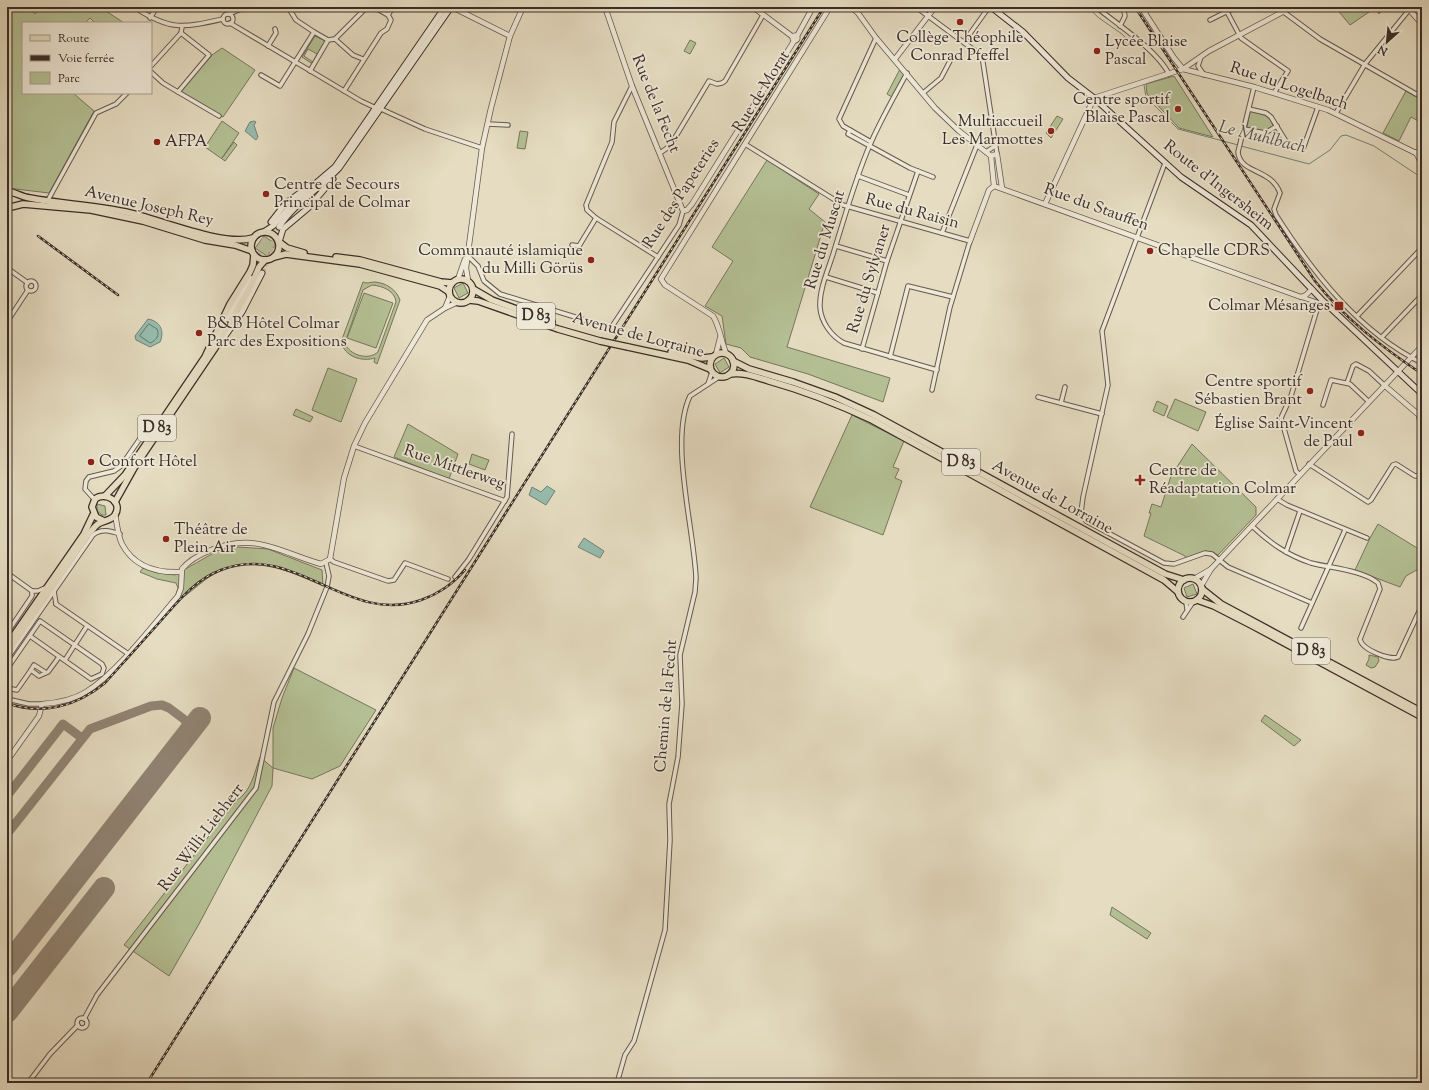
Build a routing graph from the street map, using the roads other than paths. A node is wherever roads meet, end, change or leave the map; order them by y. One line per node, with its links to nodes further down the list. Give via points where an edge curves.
1 (134, 7): 33 (street)
2 (157, 7): 33 (street)
3 (246, 7): 29 (street)
4 (288, 7): 41 (street, via 296,20)
5 (367, 7): 47 (street)
6 (374, 7): 31 (street)
7 (393, 7): 31 (street)
8 (445, 7): 75 (main road)
9 (451, 7): 43 (street); 75 (main road)
10 (523, 7): 43 (street)
11 (605, 7): 65 (street, Rue de la Fecht)
12 (753, 7): 30 (street)
13 (813, 7): 45 (street, Rue des Papeteries)
14 (830, 7): 83 (street, Rue de Morat)
15 (850, 7): 46 (street, via 858,13)
16 (916, 7): 32 (street)
17 (935, 7): 32 (street)
18 (990, 7): 49 (street); 73 (main road, Route d'Ingersheim, via 1023,32 1068,78)
19 (1096, 7): 38 (street)
20 (1123, 7): 38 (street, via 1125,16)
21 (1141, 7): 58 (street)
22 (1223, 7): 27 (street)
23 (1236, 7): 27 (street)
24 (1277, 7): 28 (street)
25 (1292, 7): 28 (street)
26 (1408, 8): 37 (street); 56 (street)
27 (1227, 12): 35 (street); 44 (street)
28 (1283, 12): 44 (street); 56 (street, via 1320,39)
29 (229, 14): 34 (street); 36 (street, via 233,20)
30 (763, 15): 45 (street); 90 (street, via 725,81 717,84 709,81 670,146)
31 (388, 16): 53 (street, via 391,20 387,29 381,33)
32 (928, 16): 49 (street); 52 (street)
33 (150, 18): 39 (street)
34 (223, 19): 36 (street); 39 (street)
35 (1210, 20)
36 (230, 24): 50 (street)
37 (1422, 24)
38 (1120, 26): 62 (street, via 1164,64)
39 (182, 27): 42 (street)
40 (275, 29): 50 (street, via 276,33)
41 (314, 32): 48 (street); 55 (street)
42 (181, 33): 57 (street); 68 (street, via 209,55)
43 (510, 36): 79 (street)
44 (1239, 36): 51 (street); 70 (street, via 1288,71)
45 (794, 38): 111 (street, Rue des Papeteries, via 692,204)
46 (876, 38): 52 (street); 84 (street, via 839,122 850,130 848,134)
47 (335, 39): 48 (street); 53 (street)
48 (328, 40): 59 (street)
49 (964, 42): 86 (street, via 983,59)
50 (268, 46): 55 (street)
51 (1201, 55): 58 (street); 64 (street, Rue du Logelbach, via 1198,66)
52 (895, 59): 61 (street)
53 (363, 60): 67 (street)
54 (950, 61): 69 (street, via 941,78)
55 (296, 63): 59 (street); 63 (street, via 280,86)
56 (1365, 64): 71 (street, via 1416,94); 77 (street)
57 (152, 65)
58 (1183, 69): 62 (street); 64 (street, Rue du Logelbach)
59 (310, 71): 67 (street)
60 (152, 73): 68 (street)
61 (907, 73): 69 (street); 84 (street, Rue du Muscat)
62 (1168, 74): 73 (street)
63 (261, 75)
64 (1204, 75): 66 (street, Rue du Logelbach)
65 (632, 86): 90 (street, Rue de la Fecht); 112 (street, via 616,117 612,142 586,201 587,210)
66 (1254, 87): 70 (street, Rue du Logelbach); 76 (street)
67 (344, 91): 75 (street)
68 (178, 92): 78 (street)
69 (923, 93): 85 (street, via 950,122)
70 (1274, 93): 74 (street, Rue du Logelbach)
71 (1422, 93)
72 (126, 94): 106 (street, via 116,104 96,113)
73 (1094, 98): 94 (main road, Route d'Ingersheim); 107 (street)
74 (1318, 107): 77 (street, Rue du Logelbach); 81 (street, via 1303,149 1287,142)
75 (379, 108): 87 (street, via 425,129); 96 (main road); 100 (main road, via 335,167)
76 (1249, 109): 81 (street, via 1266,113); 82 (street)
77 (1336, 113): 89 (street, Rue du Logelbach)
78 (219, 116)
79 (488, 124): 80 (street); 87 (street)
80 (508, 125)
81 (1277, 126): 82 (street, via 1264,133)
82 (1244, 129): 153 (street, via 1238,156 1246,166 1271,179 1280,193 1274,209 1276,215 1319,276)
83 (745, 144): 109 (street, Rue du Raisin); 156 (street, Rue de Morat, via 661,279 665,285 713,316)
84 (870, 144): 97 (street); 98 (street, Rue du Muscat)
85 (977, 145): 88 (street); 117 (street)
86 (995, 146): 88 (street); 91 (street)
87 (482, 148): 126 (street)
88 (986, 152): 92 (street)
89 (1416, 152): 93 (street, Rue du Logelbach); 95 (street)
90 (660, 153): 111 (street, Rue de la Fecht)
91 (997, 154): 92 (street); 102 (street)
92 (990, 156): 101 (street)
93 (1422, 156)
94 (1165, 163): 118 (street); 142 (main road, Route d'Ingersheim, via 1192,185 1251,225)
95 (1422, 165)
96 (339, 168): 115 (main road, via 291,211); 121 (main road, via 319,196 283,229)
97 (918, 171): 99 (street); 105 (street, Rue du Sylvaner)
98 (858, 176): 105 (street); 109 (street, Rue du Muscat)
99 (933, 177)
100 (319, 182): 113 (main road, via 296,194); 116 (main road)
101 (994, 186): 102 (street, Rue du Stauffen); 120 (street, via 989,190)
102 (1002, 188): 107 (street, Rue du Stauffen)
103 (7, 191): 104 (main road, Avenue Joseph Rey)
104 (14, 195): 106 (main road, Avenue Joseph Rey); 108 (main road)
105 (909, 195): 114 (street, Rue du Sylvaner)
106 (48, 200): 119 (main road, Avenue Joseph Rey, via 128,212 212,236 243,240)
107 (1045, 204): 118 (street, Rue du Stauffen)
108 (14, 206): 110 (main road, Avenue Joseph Rey); 124 (main road, Avenue Joseph Rey, via 38,205 108,213 205,240 235,245)
109 (848, 207): 114 (street, Rue du Raisin); 123 (street, Rue du Muscat)
110 (7, 208)
111 (683, 211): 128 (street, Rue des Papeteries, via 679,225)
112 (596, 218): 122 (street, via 579,246); 128 (street)
113 (270, 222)
114 (900, 222): 117 (street, Rue du Raisin); 130 (street, Rue du Sylvaner)
115 (279, 227)
116 (265, 231): 119 (main road); 121 (main road, via 273,234)
117 (942, 233): 120 (street, Rue du Raisin)
118 (1136, 237): 148 (street, Rue du Stauffen); 184 (street, via 1102,331 1108,385)
119 (253, 238): 124 (main road)
120 (970, 241): 147 (street)
121 (279, 242): 127 (main road, via 279,249); 140 (main road, via 298,252 360,260)
122 (572, 245)
123 (836, 246): 130 (street); 135 (street, Rue du Muscat)
124 (253, 253): 129 (main road, via 260,260); 164 (main road, D 83, via 250,272 230,304)
125 (1422, 254): 153 (street, via 1419,251)
126 (469, 255): 131 (street, Rue des Papeteries); 133 (street); 137 (street)
127 (274, 257): 129 (main road); 145 (main road, via 286,254 360,264 440,286)
128 (658, 257): 131 (street, Rue des Papeteries, via 611,328 500,294 488,286 478,266)
129 (265, 260): 160 (main road, D 83)
130 (887, 261): 144 (street, Rue du Sylvaner)
131 (474, 264): 133 (street)
132 (7, 268): 139 (street)
133 (466, 268): 138 (street)
134 (262, 273): 160 (main road, D 83, via 242,312)
135 (826, 277): 144 (street); 161 (street, Rue du Muscat, via 820,300 824,322 838,340)
136 (250, 278): 164 (main road, D 83)
137 (458, 279): 138 (main road); 140 (main road)
138 (468, 280): 141 (main road)
139 (28, 283): 143 (street); 143 (street, via 31,281 36,284 35,290)
140 (452, 283): 145 (main road)
141 (473, 289): 149 (main road); 157 (main road, Avenue de Lorraine / D 83, via 500,304)
142 (1312, 289): 148 (street); 150 (main road, Route d'Ingersheim)
143 (28, 290): 154 (street)
144 (878, 293): 161 (street, Rue du Sylvaner)
145 (450, 294): 151 (main road); 152 (street)
146 (1422, 295): 155 (street)
147 (952, 296): 165 (street, via 908,286); 169 (street)
148 (1301, 297): 150 (street, Rue du Stauffen)
149 (469, 300): 151 (main road); 157 (main road, Avenue de Lorraine / D 83)
150 (1321, 301): 171 (main road, Route d'Ingersheim); 190 (street, via 1291,396 1281,418)
151 (458, 302): 152 (street)
152 (445, 308): 188 (street, via 431,316 423,326 365,422)
153 (1357, 316): 155 (street)
154 (7, 322)
155 (1382, 337): 166 (street)
156 (720, 338): 162 (street, Rue de Morat); 163 (street, Rue de Morat)
157 (600, 339): 158 (main road, Avenue de Lorraine / D 83)
158 (628, 345): 163 (main road, Avenue de Lorraine / D 83, via 683,355); 170 (main road, Avenue de Lorraine / D 83, via 688,360)
159 (1422, 346): 166 (street)
160 (215, 348): 196 (main road, D 83, via 134,468)
161 (862, 349): 165 (street, Rue du Muscat)
162 (726, 353): 163 (main road); 167 (main road)
163 (714, 355): 170 (main road, via 709,365)
164 (205, 356): 192 (main road, D 83, via 124,475)
165 (890, 356): 169 (street, Rue du Muscat)
166 (1411, 358): 168 (street); 171 (street)
167 (734, 361): 172 (main road, via 734,368); 217 (main road, Avenue de Lorraine / D 83, via 749,369 828,394 861,409 1165,574)
168 (1422, 363)
169 (937, 370): 178 (street)
170 (711, 371): 173 (main road); 175 (street)
171 (1399, 371): 176 (street); 179 (main road, Route d'Ingersheim)
172 (730, 374): 173 (main road); 222 (main road, Avenue de Lorraine / D 83, via 748,374 791,387 872,420 1164,580)
173 (719, 377): 175 (street, Chemin de la Fecht)
174 (1347, 383): 176 (street, via 1352,366 1356,364 1369,371); 181 (street); 183 (street, via 1330,380)
175 (708, 385): 256 (street, Chemin de la Fecht, via 690,396 682,428 682,452 696,578 680,655 682,704 678,757 669,804 670,840 665,930 634,1041 625,1055)
176 (1384, 385): 181 (street); 186 (street, via 1419,415)
177 (1065, 387): 182 (street)
178 (932, 390)
179 (1422, 394)
180 (1038, 397): 182 (street)
181 (1368, 402): 189 (street)
182 (1061, 403): 184 (street)
183 (1323, 406)
184 (1102, 414): 208 (street, via 1083,497 1083,518 1164,563 1174,564 1205,553 1212,554)
185 (148, 427): 194 (street, via 121,466 110,472 89,477 86,481 85,489)
186 (1422, 432)
187 (512, 434): 195 (street, Rue Mittlerweg, via 508,492)
188 (354, 446): 195 (street, Rue Mittlerweg); 207 (street, via 344,478)
189 (1309, 464): 190 (street); 191 (street, via 1368,502 1393,465 1396,464 1415,476)
190 (1299, 474): 193 (street)
191 (1422, 475)
192 (105, 496): 194 (main road); 196 (main road)
193 (1277, 499): 197 (street); 202 (street)
194 (95, 500): 199 (main road, via 92,507)
195 (505, 501): 214 (street, via 469,560)
196 (115, 502): 198 (main road)
197 (1300, 511): 203 (street); 206 (street)
198 (115, 514): 200 (main road); 201 (street)
199 (93, 515): 200 (main road); 218 (main road, via 84,534)
200 (106, 520): 201 (street); 239 (main road, via 87,536)
201 (118, 525): 204 (street)
202 (1252, 526): 206 (street); 208 (street)
203 (1345, 530): 205 (street); 210 (street)
204 (120, 534): 212 (street, via 125,548 142,564 157,571); 221 (street, via 97,531)
205 (1366, 538)
206 (1286, 552): 210 (street)
207 (330, 558): 209 (street); 215 (street, via 334,562 388,581 394,580 405,563)
208 (1219, 560): 211 (street); 225 (street, via 1228,567)
209 (326, 562): 212 (street, via 314,562 273,546 236,543 222,545 203,553); 253 (street, Rue Willi-Liebherr, via 328,587 274,702 256,788 97,995)
210 (1328, 567): 225 (street); 227 (street, via 1375,581 1379,586 1360,639 1364,647 1391,658 1398,657)
211 (1210, 569): 216 (street); 219 (street)
212 (181, 572): 240 (street, via 178,596)
213 (7, 573): 220 (street)
214 (455, 577)
215 (448, 579)
216 (1194, 579): 217 (main road, Avenue de Lorraine); 219 (main road)
217 (1184, 580): 222 (main road, via 1179,585)
218 (48, 586): 220 (street); 237 (main road)
219 (1202, 588): 223 (main road, via 1200,597); 250 (main road, D 83, via 1221,604)
220 (32, 591): 234 (street, via 32,596)
221 (54, 591): 226 (street); 228 (street)
222 (1178, 592): 224 (main road, Avenue de Lorraine)
223 (1195, 601): 224 (main road); 229 (street); 251 (main road, D 83, via 1214,606 1253,626)
224 (1186, 602): 229 (street)
225 (1312, 603): 233 (street)
226 (56, 604): 228 (street); 231 (street)
227 (1422, 605)
228 (44, 606): 232 (street)
229 (1187, 609): 230 (street)
230 (1183, 617)
231 (87, 626): 238 (street); 240 (street)
232 (30, 627): 235 (street); 236 (street)
233 (1301, 628)
234 (7, 633)
235 (30, 636): 236 (street); 238 (street, via 40,621); 241 (street); 244 (street)
236 (19, 643): 242 (street)
237 (7, 645)
238 (75, 645): 243 (street); 243 (street, via 102,664 102,674 92,679)
239 (7, 653)
240 (128, 653): 249 (street, via 105,678 85,693 62,701)
241 (59, 657): 243 (street); 246 (street, via 48,672)
242 (7, 659)
243 (64, 660)
244 (7, 669)
245 (31, 670): 246 (street, via 39,676); 246 (street, via 34,665); 247 (street, via 16,690)
246 (45, 672)
247 (7, 688)
248 (7, 699): 249 (street)
249 (42, 704): 252 (street, via 39,716)
250 (1422, 712)
251 (1422, 718)
252 (7, 761)
253 (84, 1019): 254 (street, Rue Willi-Liebherr, via 79,1019); 254 (street, Rue Willi-Liebherr, via 87,1022 86,1026 81,1028)
254 (78, 1025): 255 (street, Rue Willi-Liebherr, via 50,1054)
255 (28, 1083)
256 (617, 1083)

